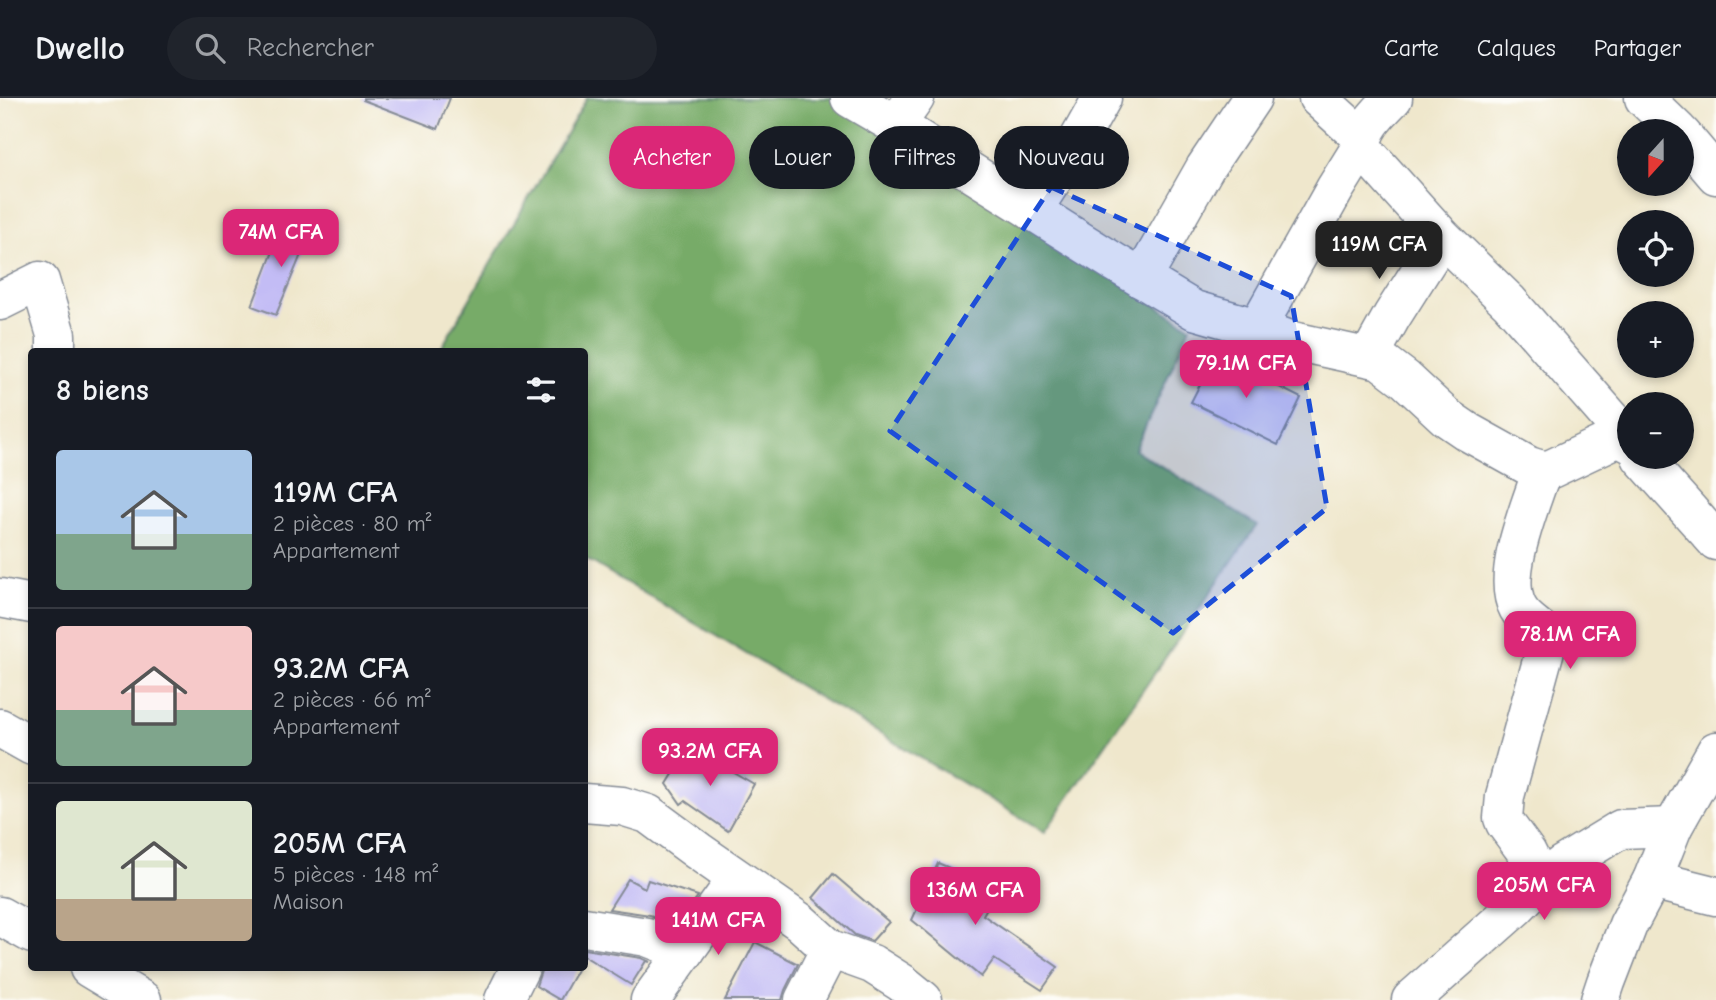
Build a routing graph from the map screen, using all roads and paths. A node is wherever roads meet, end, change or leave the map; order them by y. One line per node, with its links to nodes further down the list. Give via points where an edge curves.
1 (850, 98): 6 (street)
2 (1102, 98): 10 (street)
3 (1252, 98): 12 (street, via 1205,168)
4 (1318, 98): 8 (street)
5 (1393, 98): 8 (street, via 1368,126)
6 (905, 111): 10 (street)
7 (1665, 114): 9 (street)
8 (1362, 142): 11 (street); 14 (street)
9 (1716, 175)
10 (1032, 211): 12 (street)
11 (1442, 237): 16 (street); 17 (street, via 1509,302)
12 (1142, 279): 14 (street, via 1194,310)
13 (0, 301): 15 (street, via 40,281)
14 (1257, 328): 16 (street, via 1293,341)
15 (56, 348)
16 (1369, 357): 20 (street, via 1381,360 1468,432)
17 (1617, 427)
18 (1617, 449): 20 (street)
19 (1652, 469): 21 (street)
20 (1542, 470): 31 (street, via 1513,561 1513,590 1525,619 1548,639 1503,818)
21 (1716, 541)
22 (0, 598): 23 (street)
23 (28, 603)
24 (0, 728): 25 (street)
25 (28, 744)
26 (1716, 751): 28 (street)
27 (588, 803): 29 (street, via 648,814)
28 (1673, 827): 30 (street); 31 (street, via 1621,829)
29 (737, 879): 36 (street, via 800,922); 37 (street)
30 (1652, 880): 32 (street); 46 (street, via 1628,925)
31 (1541, 881): 45 (street)
32 (1716, 897)
33 (0, 916): 35 (street)
34 (588, 928): 37 (street, via 647,937)
35 (28, 932)
36 (830, 949): 43 (street); 44 (street, via 872,964)
37 (685, 952): 42 (street)
38 (96, 971): 40 (street)
39 (518, 971): 41 (street)
40 (135, 987)
41 (503, 1000)
42 (650, 1000)
43 (804, 1000)
44 (923, 1000)
45 (1411, 1000)
46 (1600, 1000)

